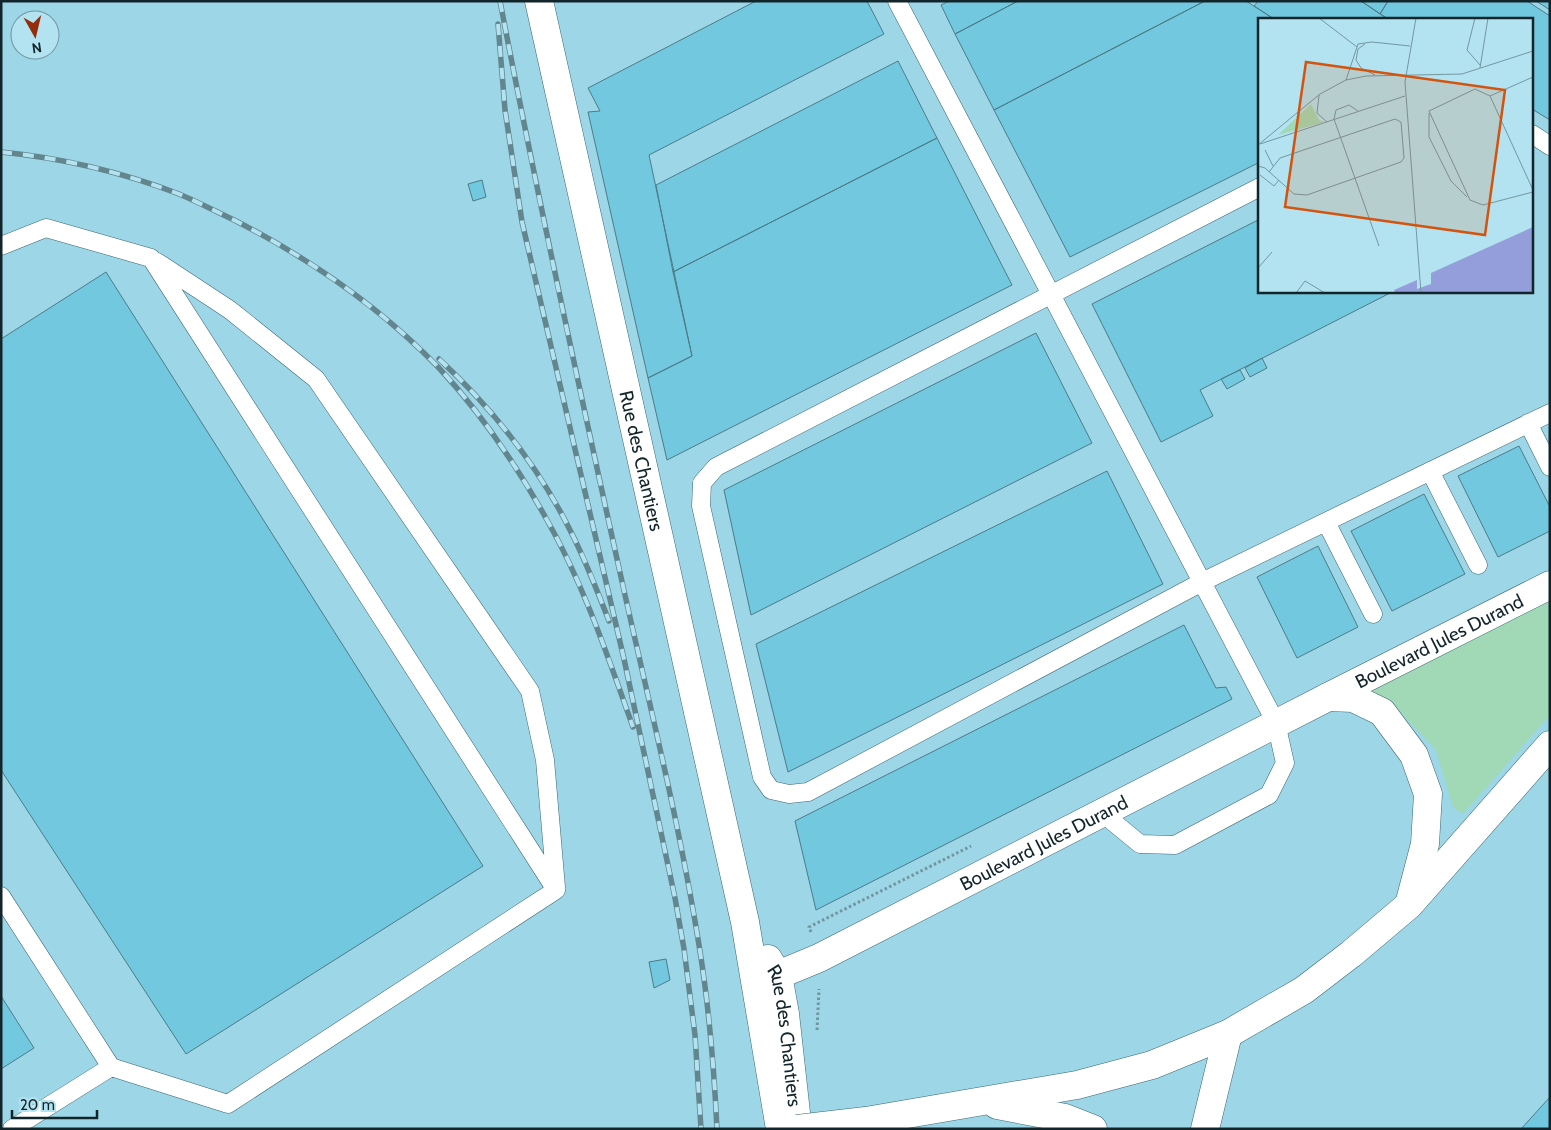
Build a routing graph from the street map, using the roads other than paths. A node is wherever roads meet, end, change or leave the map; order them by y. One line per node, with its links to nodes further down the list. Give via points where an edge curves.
1 (539, 1): 25 (street, Rue des Chantiers, via 744,922)
2 (897, 1): 8 (lane)
3 (1534, 135): 4 (lane)
4 (1550, 146)
5 (1258, 188): 8 (lane)
6 (1, 246): 7 (lane, via 46,228)
7 (151, 258): 22 (lane); 22 (lane, via 230,310 316,379 530,691 545,760)
8 (1051, 294): 15 (lane); 15 (lane, via 716,467 702,483 701,506 762,777 771,790 789,794 808,792)
9 (1550, 413): 10 (lane)
10 (1528, 424): 11 (lane); 12 (lane)
11 (1550, 466)
12 (1430, 471): 13 (lane); 14 (lane)
13 (1326, 522): 15 (lane); 17 (lane)
14 (1478, 565)
15 (1202, 582): 19 (lane)
16 (1550, 585): 18 (street, Boulevard Jules Durand)
17 (1373, 614)
18 (1328, 697): 19 (street, Boulevard Jules Durand); 24 (street, Boulevard Jules Durand, via 1353,698 1382,712 1414,755 1428,794 1425,844)
19 (1276, 723): 21 (street, Boulevard Jules Durand); 21 (lane, via 1285,763 1269,795 1175,845 1140,844)
20 (1550, 745): 24 (street)
21 (1101, 812): 25 (street, Boulevard Jules Durand, via 819,958)
22 (556, 890): 27 (lane, via 228,1104)
23 (1, 896): 27 (lane)
24 (1409, 905): 26 (street, via 1304,990)
25 (766, 977): 30 (street, Rue des Chantiers); 31 (street, Rue des Chantiers, via 785,1014)
26 (1228, 1034): 28 (street, via 1152,1065 1076,1085); 33 (street)
27 (111, 1067): 29 (lane)
28 (978, 1102): 31 (street, bridge); 32 (street, via 1065,1118)
29 (12, 1129)
30 (780, 1129)
31 (797, 1129)
32 (1093, 1129)
33 (1206, 1129)

